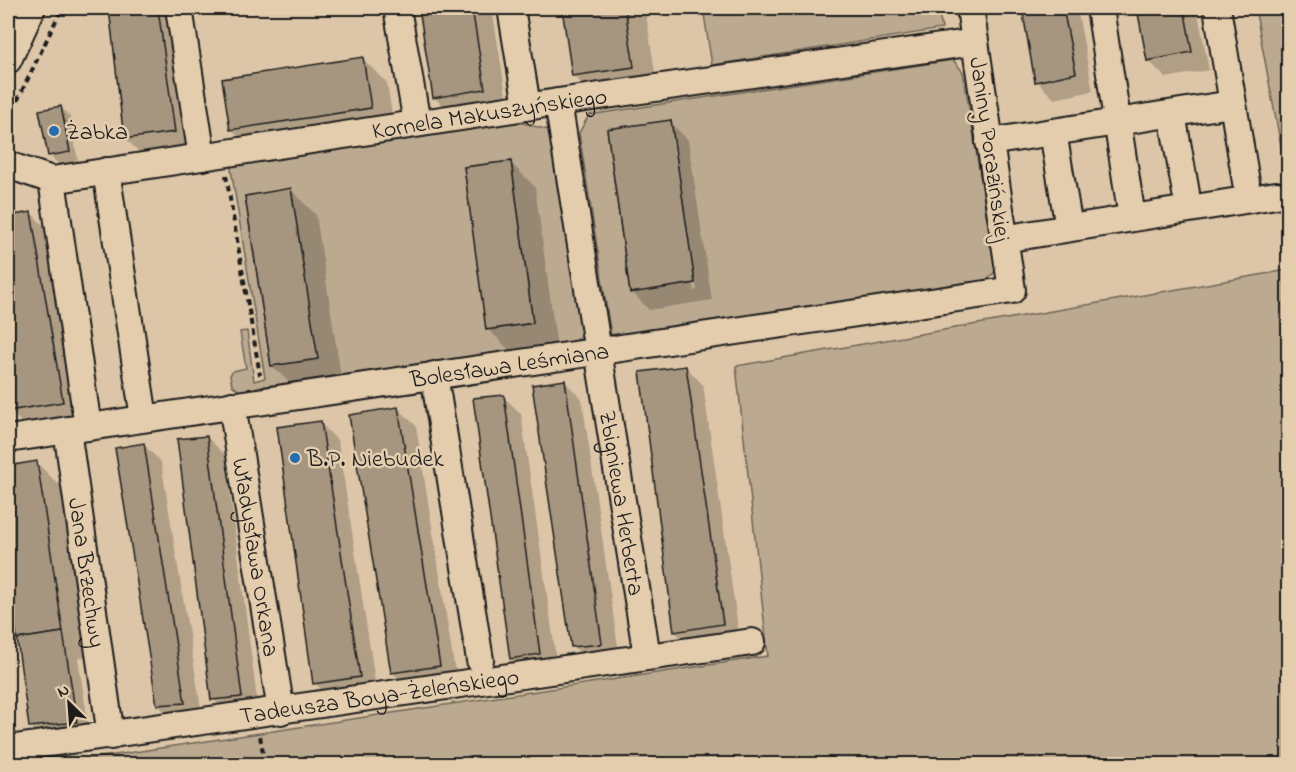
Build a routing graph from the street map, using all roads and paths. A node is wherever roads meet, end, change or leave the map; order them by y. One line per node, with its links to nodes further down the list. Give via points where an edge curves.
1 (32, 8): 10 (street)
2 (62, 8): 15 (path)
3 (180, 8): 20 (street)
4 (397, 8): 17 (street)
5 (511, 8): 13 (street)
6 (970, 8): 9 (street, Janiny Porazińskiej)
7 (1100, 8): 16 (street)
8 (1217, 8): 12 (street)
9 (975, 42): 11 (street, Kornela Makuszyńskiego); 19 (street, Janiny Porazińskiej)
10 (8, 60)
11 (558, 102): 13 (street, Kornela Makuszyńskiego); 31 (street, Zbigniewa Herberta)
12 (1232, 104): 14 (street); 24 (street)
13 (527, 106): 17 (street, Kornela Makuszyńskiego)
14 (1172, 114): 16 (street); 25 (street)
15 (8, 120)
16 (1118, 122): 18 (street); 27 (street)
17 (417, 123): 20 (street, Kornela Makuszyńskiego)
18 (1053, 132): 19 (street); 28 (street)
19 (989, 142): 29 (street, Janiny Porazińskiej)
20 (212, 155): 22 (street, Kornela Makuszyńskiego); 32 (path)
21 (8, 165): 23 (street, Kornela Makuszyńskiego)
22 (106, 171): 23 (street, Kornela Makuszyńskiego); 35 (street)
23 (52, 180): 36 (street, Jana Brzechwy)
24 (1246, 182)
25 (1186, 193)
26 (1276, 195): 29 (street)
27 (1131, 205)
28 (1067, 216)
29 (1004, 239): 30 (street, Janiny Porazińskiej)
30 (1012, 290): 31 (street, Bolesława Leśmiana)
31 (599, 351): 33 (street, Bolesława Leśmiana); 39 (street, Zbigniewa Herberta)
32 (260, 375)
33 (434, 375): 34 (street, Bolesława Leśmiana); 40 (street)
34 (232, 405): 35 (street, Bolesława Leśmiana); 41 (street, Władysława Orkana)
35 (144, 418): 36 (street, Bolesława Leśmiana)
36 (78, 428): 37 (street, Bolesława Leśmiana); 42 (street, Jana Brzechwy)
37 (8, 439)
38 (752, 642): 39 (street, Tadeusza Boya-Żeleńskiego)
39 (647, 656): 41 (street, Tadeusza Boya-Żeleńskiego)
40 (480, 660)
41 (269, 713): 42 (street, Tadeusza Boya-Żeleńskiego); 44 (path)
42 (110, 726): 43 (street, Tadeusza Boya-Żeleńskiego)
43 (8, 749)
44 (265, 765)

